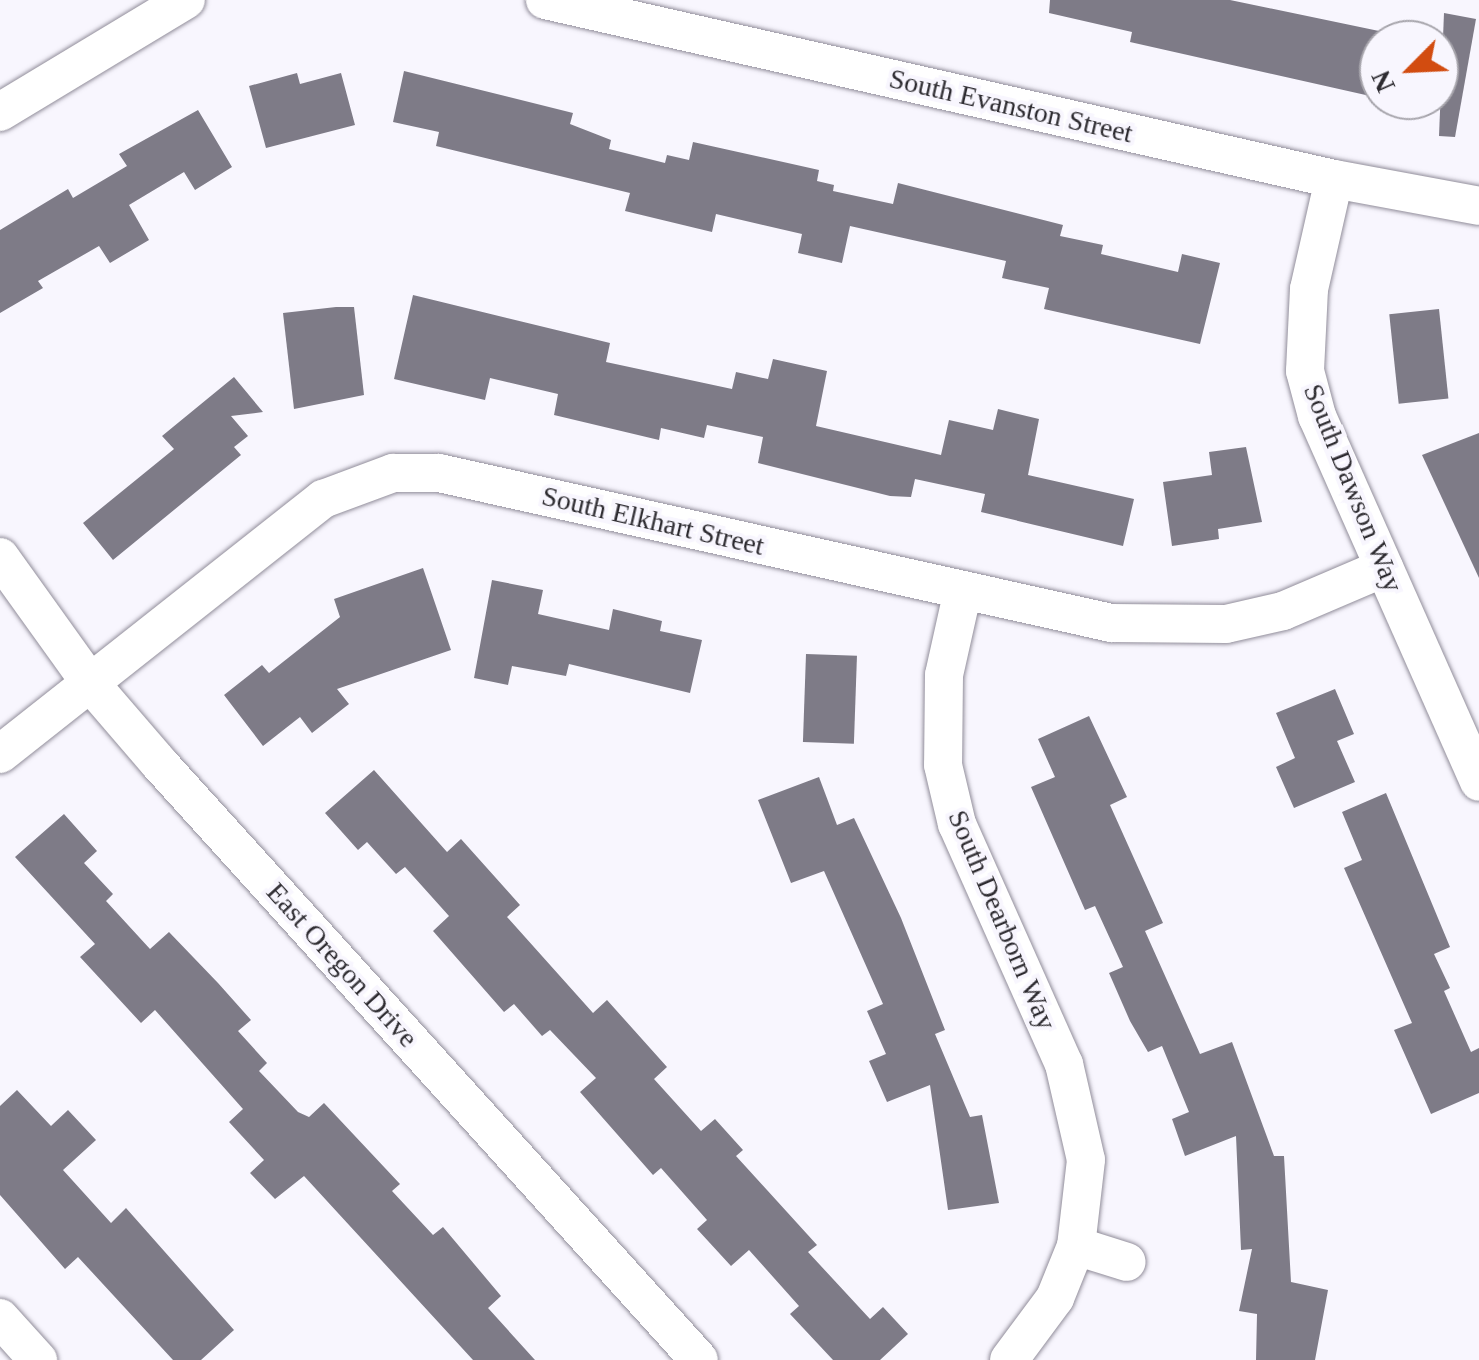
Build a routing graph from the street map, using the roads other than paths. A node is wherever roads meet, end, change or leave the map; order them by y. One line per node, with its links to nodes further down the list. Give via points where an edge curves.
1 (186, 0): 3 (street)
2 (545, 0): 4 (street, South Evanston Street)
3 (0, 112)
4 (1334, 179): 5 (street, South Evanston Street); 7 (street, South Dawson Way, via 1306,307 1306,370 1317,416)
5 (1479, 206)
6 (0, 558): 9 (street, East Oregon Drive)
7 (1384, 568): 8 (street, South Elkhart Street, via 1283,610 1168,628 1111,623); 11 (street, South Dawson Way)
8 (963, 590): 9 (street, South Elkhart Street, via 439,473 392,473 323,499); 12 (street, South Dearborn Way, via 944,675 942,765 957,824 1081,1118 1085,1202)
9 (91, 684): 10 (street, South Elkhart Street); 16 (street, East Oregon Drive)
10 (0, 754)
11 (1479, 782)
12 (1076, 1246): 13 (street); 17 (street, South Dearborn Way, via 1055,1298)
13 (1127, 1262)
14 (0, 1318): 15 (street)
15 (38, 1360)
16 (698, 1360)
17 (1008, 1360)

